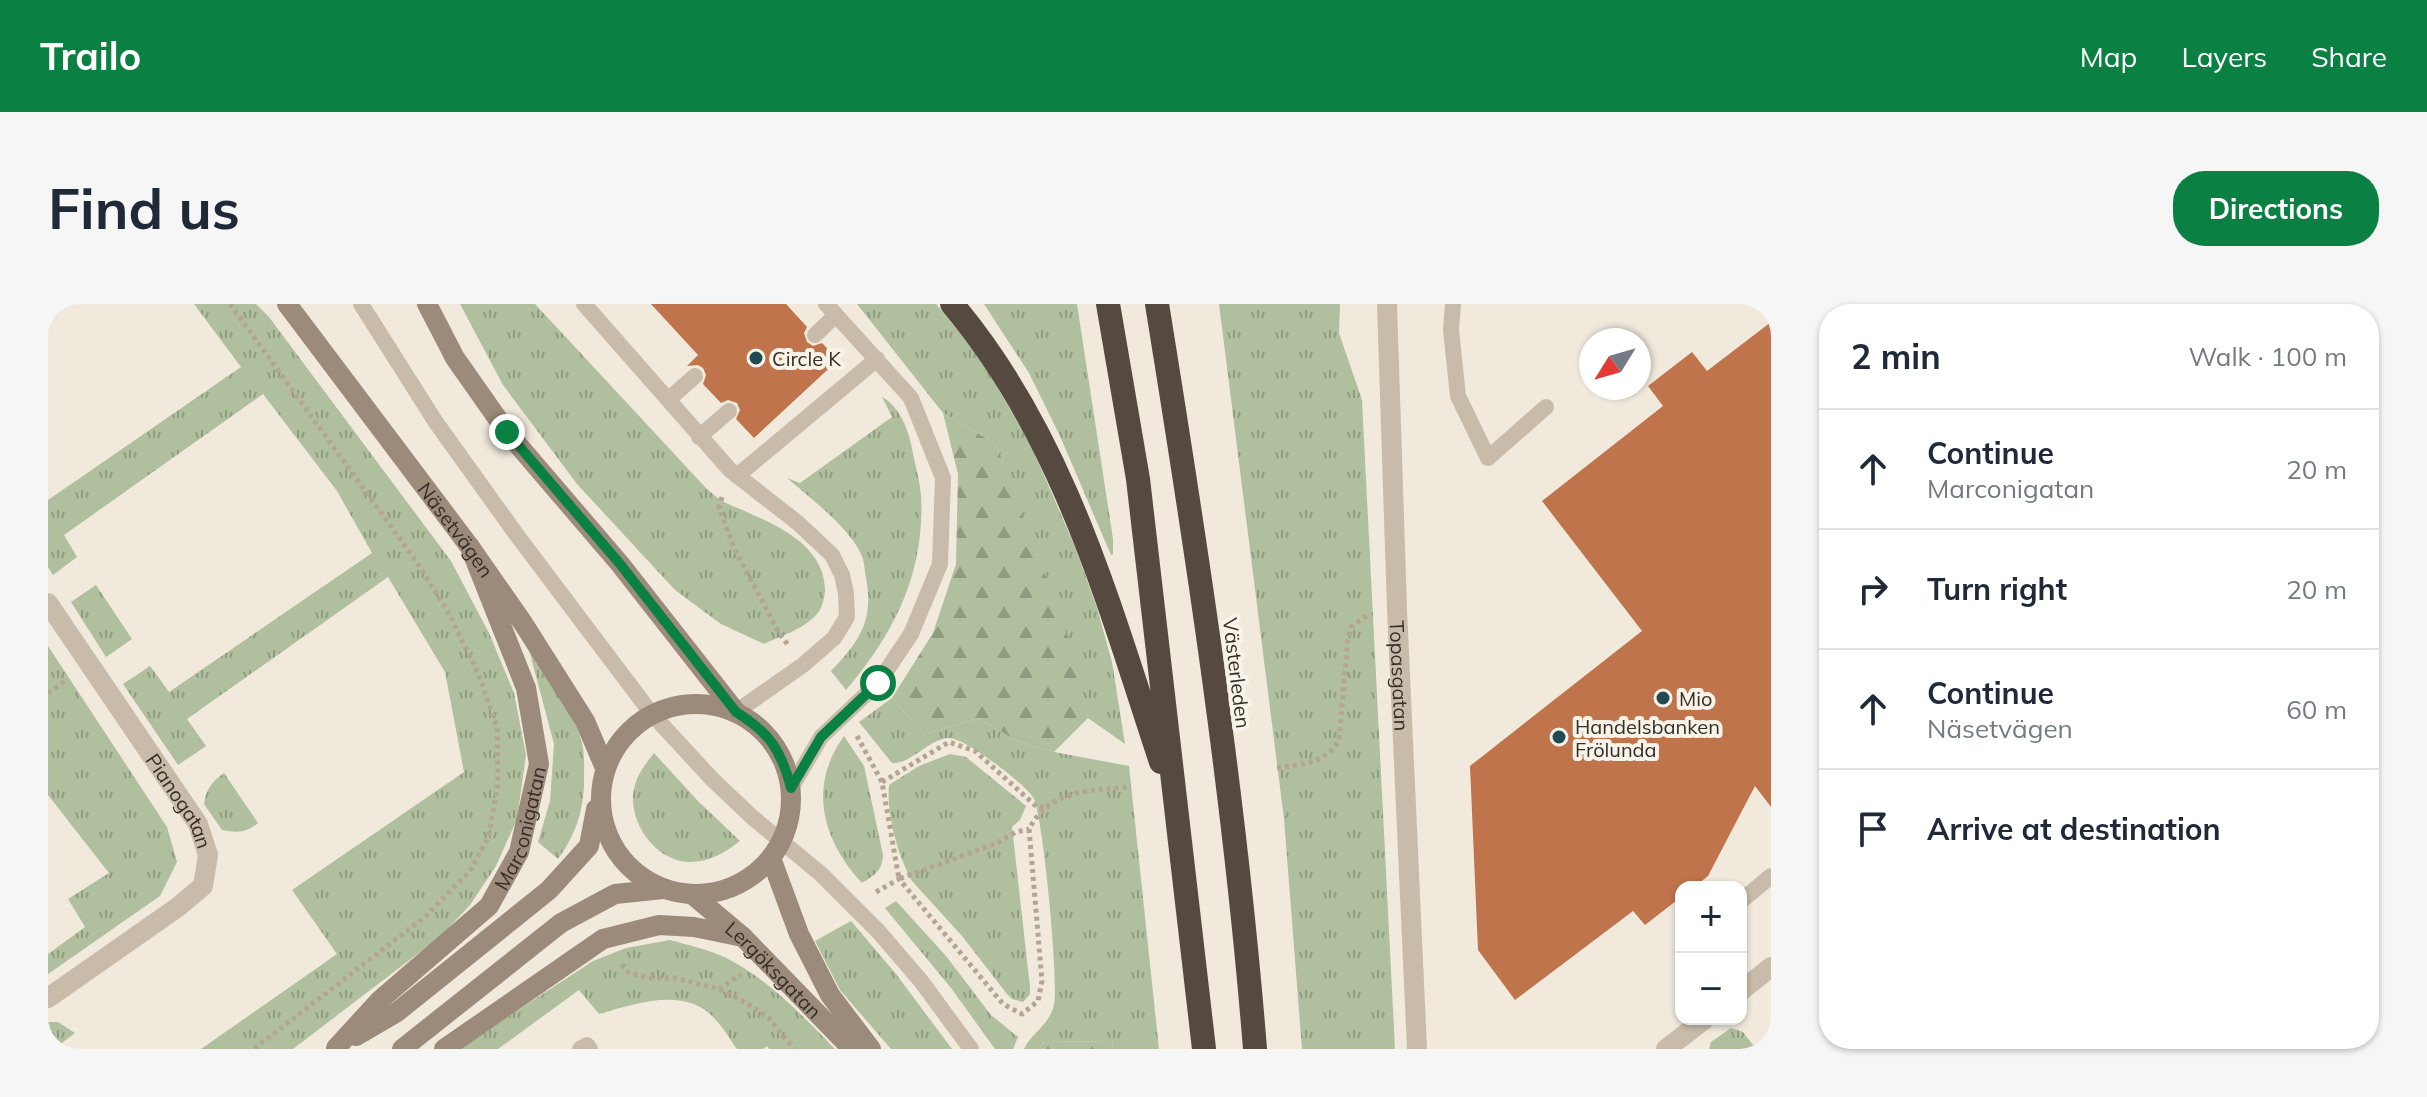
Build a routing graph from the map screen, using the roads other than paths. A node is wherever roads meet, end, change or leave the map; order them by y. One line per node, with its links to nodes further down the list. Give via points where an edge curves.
1 (287, 304): 19 (street, Näsetvägen)
2 (361, 304): 22 (lane, via 435,421)
3 (427, 304): 21 (street, via 455,358 507,432)
4 (584, 304): 14 (lane)
5 (952, 304): 26 (highway, via 1014,387 1059,473 1099,573)
6 (1108, 304): 26 (highway, via 1138,479)
7 (1157, 304): 47 (highway, Västerleden, via 1199,570)
8 (1387, 304): 48 (street, Topasgatan)
9 (1453, 304): 15 (lane, via 1458,396 1488,458)
10 (831, 310): 11 (lane); 12 (lane)
11 (815, 335)
12 (877, 359): 18 (lane); 24 (lane, via 911,398 943,478 940,564 911,634 878,683 821,737)
13 (695, 376): 14 (lane)
14 (669, 399): 17 (lane)
15 (1546, 407)
16 (729, 411): 17 (lane)
17 (699, 437): 18 (lane)
18 (737, 476): 21 (lane, via 832,555 842,575 847,617 834,638 803,665)
19 (470, 547): 23 (street, Näsetvägen, via 550,663 585,721); 38 (street, Marconigatan, via 526,688 539,764 519,852 489,906 380,1000)
20 (48, 603): 35 (street, Pianogatan, via 198,824 208,855 203,886)
21 (736, 712): 22 (street, via 693,703); 24 (street, via 772,741)
22 (651, 713): 23 (street, Marconigatan, via 622,736); 27 (lane)
23 (605, 768): 25 (street, Marconigatan)
24 (791, 788): 27 (street, via 789,816)
25 (599, 793): 29 (street, via 603,824 616,852 637,874); 38 (street, Marconigatan, via 589,846 549,890 397,1012)
26 (1178, 814): 46 (highway)
27 (776, 850): 30 (street, via 736,886); 44 (street, Lergöksgatan, via 799,934 830,995); 45 (lane, via 821,874 852,904 921,981)
28 (1771, 876): 31 (lane)
29 (663, 889): 30 (street); 39 (street, via 615,894 582,910)
30 (693, 895): 32 (street, Lergöksgatan)
31 (1747, 896)
32 (743, 937): 40 (street, via 659,925 603,939); 43 (street, Lergöksgatan)
33 (1771, 967): 34 (street)
34 (1747, 983)
35 (48, 998)
36 (1699, 1025): 37 (street)
37 (1678, 1045)
38 (335, 1048)
39 (402, 1049)
40 (444, 1049)
41 (580, 1049): 42 (lane)
42 (590, 1049)
43 (852, 1049)
44 (871, 1049)
45 (971, 1049)
46 (1204, 1049)
47 (1255, 1049)
48 (1417, 1049)

